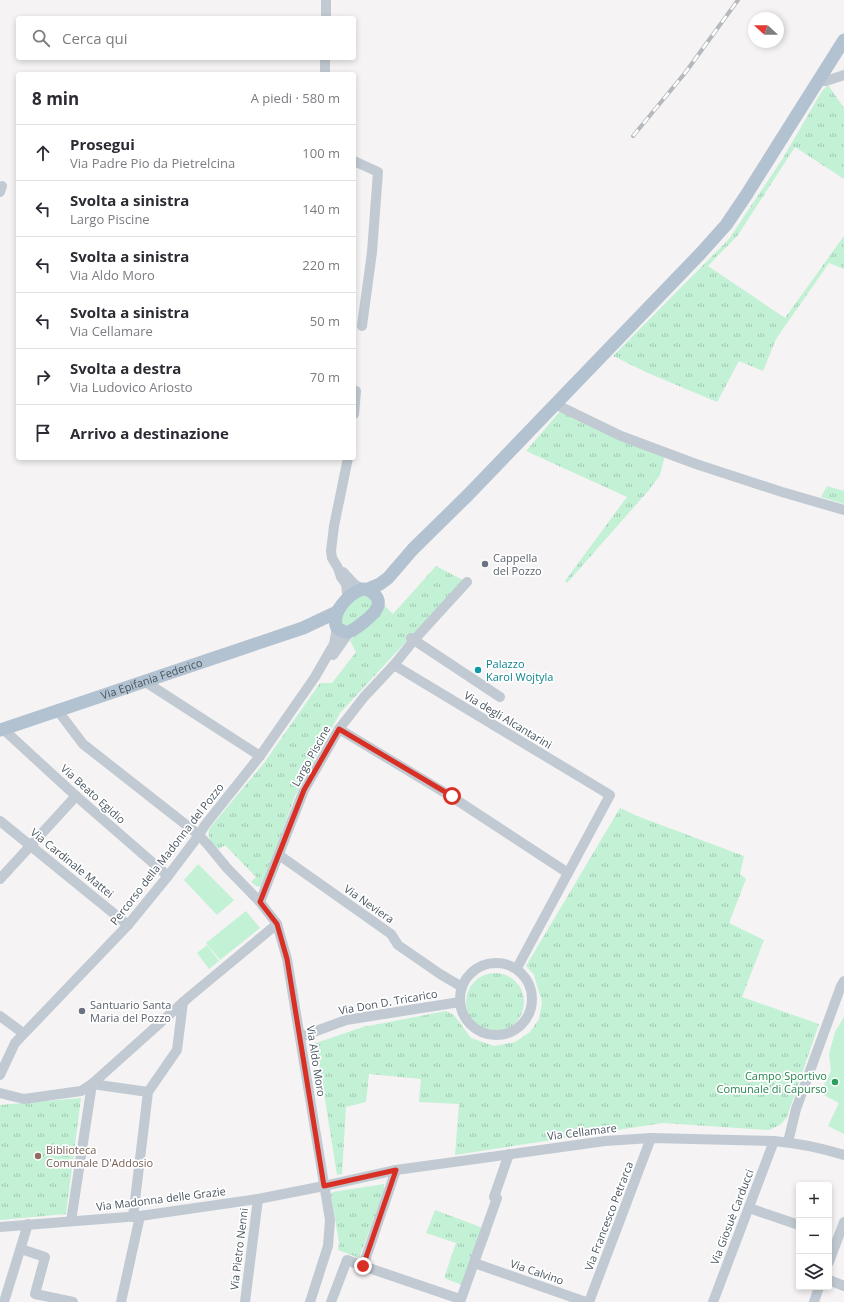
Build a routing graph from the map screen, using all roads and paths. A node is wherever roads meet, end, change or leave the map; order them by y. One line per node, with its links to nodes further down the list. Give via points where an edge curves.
1 (326, 0): 2 (street)
2 (326, 16)
3 (844, 40): 7 (main road)
4 (325, 60): 5 (street)
5 (325, 72)
6 (844, 75): 7 (street)
7 (818, 81): 10 (main road, via 726,225)
8 (356, 162): 9 (street, via 378,172 372,252)
9 (362, 326)
10 (555, 404): 12 (street, via 621,436 690,462); 13 (main road)
11 (348, 460): 14 (street, via 331,551)
12 (844, 510)
13 (425, 538): 16 (main road, via 388,578); 18 (main road)
14 (338, 568): 16 (street, via 354,584); 17 (street, via 346,584)
15 (467, 582): 23 (street, Largo Piscine)
16 (366, 589): 17 (main road, via 357,591); 18 (main road, via 373,593)
17 (348, 600): 19 (main road)
18 (377, 601): 22 (main road, via 377,608 373,614)
19 (337, 612): 20 (main road, Via Epifania Federico); 21 (main road, via 334,622)
20 (303, 628): 21 (main road, Via Epifania Federico, via 323,625); 26 (main road, Via Epifania Federico)
21 (336, 628): 22 (main road, Via Epifania Federico); 25 (street, via 334,644)
22 (350, 631): 25 (street)
23 (412, 639): 24 (street, Largo Piscine); 27 (street)
24 (394, 665): 29 (street, Largo Piscine); 37 (street, Via degli Alcantarini, via 610,795)
25 (315, 677): 31 (street, Percorso della Madonna del Pozzo)
26 (144, 681): 28 (main road, Via Epifania Federico); 31 (street)
27 (500, 697)
28 (58, 711): 30 (main road, Via Epifania Federico); 34 (street, Via Aldo Moro, via 83,744)
29 (339, 729): 36 (street, Largo Piscine, via 304,790); 37 (street, via 452,796)
30 (2, 730): 32 (street, Via Beato Egidio)
31 (260, 756): 34 (street, Percorso della Madonna del Pozzo)
32 (76, 796): 35 (street); 38 (street, Via Beato Egidio)
33 (0, 821): 35 (street, Via Cardinale Mattei)
34 (199, 836): 38 (street, Percorso della Madonna del Pozzo); 40 (street, Via Aldo Moro)
35 (31, 845): 39 (street); 42 (street, Via Cardinale Mattei)
36 (279, 855): 40 (street, Largo Piscine); 45 (street, Via Neviera, via 391,934 398,945)
37 (568, 873): 43 (street)
38 (168, 876): 42 (street, Percorso della Madonna del Pozzo)
39 (0, 879)
40 (260, 902): 41 (street, Via Aldo Moro)
41 (277, 924): 46 (street); 50 (street, Via Aldo Moro, via 287,959)
42 (128, 925): 49 (street, Percorso della Madonna del Pozzo)
43 (517, 968): 45 (street, via 496,962 485,964 475,969); 47 (street, via 532,988 533,1000 531,1012 515,1031 503,1036 479,1032 469,1024)
44 (844, 981): 57 (street, via 796,1109)
45 (462, 987): 47 (street)
46 (183, 1002): 52 (street); 53 (street, via 176,1050)
47 (460, 1002): 50 (street, Via Don D. Tricarico, via 346,1020)
48 (0, 1016): 49 (street)
49 (23, 1033): 51 (street, Percorso della Madonna del Pozzo)
50 (300, 1037): 61 (street, Via Aldo Moro)
51 (1, 1070)
52 (92, 1084): 53 (street); 54 (street, via 81,1091 24,1099); 65 (street)
53 (148, 1092): 64 (street)
54 (0, 1093)
55 (651, 1138): 56 (street, Via Cellamare); 58 (street, Via Cellamare, via 605,1140); 87 (street, Via Francesco Petrarca)
56 (774, 1141): 57 (street, Via Cellamare); 63 (street, Via Giosuè Carducci)
57 (788, 1142): 59 (street, Via Cellamare)
58 (509, 1154): 60 (street, Via Cellamare); 79 (street, via 494,1197 497,1198)
59 (844, 1155)
60 (396, 1170): 61 (street, Via Cellamare); 74 (street)
61 (324, 1186): 62 (street, Via Madonna delle Grazie); 84 (street, Via Aldo Moro, via 330,1220 328,1246)
62 (258, 1199): 64 (street, Via Madonna delle Grazie); 83 (street, Via Pietro Nenni)
63 (749, 1208): 68 (street); 88 (street, Via Giosuè Carducci)
64 (136, 1216): 65 (street, Via Madonna delle Grazie); 82 (street)
65 (71, 1221): 67 (street, Via Madonna delle Grazie)
66 (844, 1222): 70 (street)
67 (28, 1224): 69 (street, Via Madonna delle Grazie); 71 (street)
68 (796, 1224)
69 (0, 1227)
70 (834, 1236): 72 (street)
71 (20, 1249): 78 (street, via 45,1257 35,1294); 80 (street)
72 (831, 1254)
73 (480, 1265): 86 (street, Via Calvino)
74 (363, 1266): 79 (street); 85 (street, via 347,1260)
75 (832, 1281): 76 (street)
76 (844, 1286)
77 (818, 1290): 89 (street)
78 (56, 1300): 81 (street)
79 (458, 1300)
80 (4, 1302)
81 (73, 1302)
82 (121, 1302)
83 (245, 1302)
84 (310, 1302)
85 (331, 1302)
86 (586, 1302)
87 (589, 1302)
88 (713, 1302)
89 (814, 1302)

